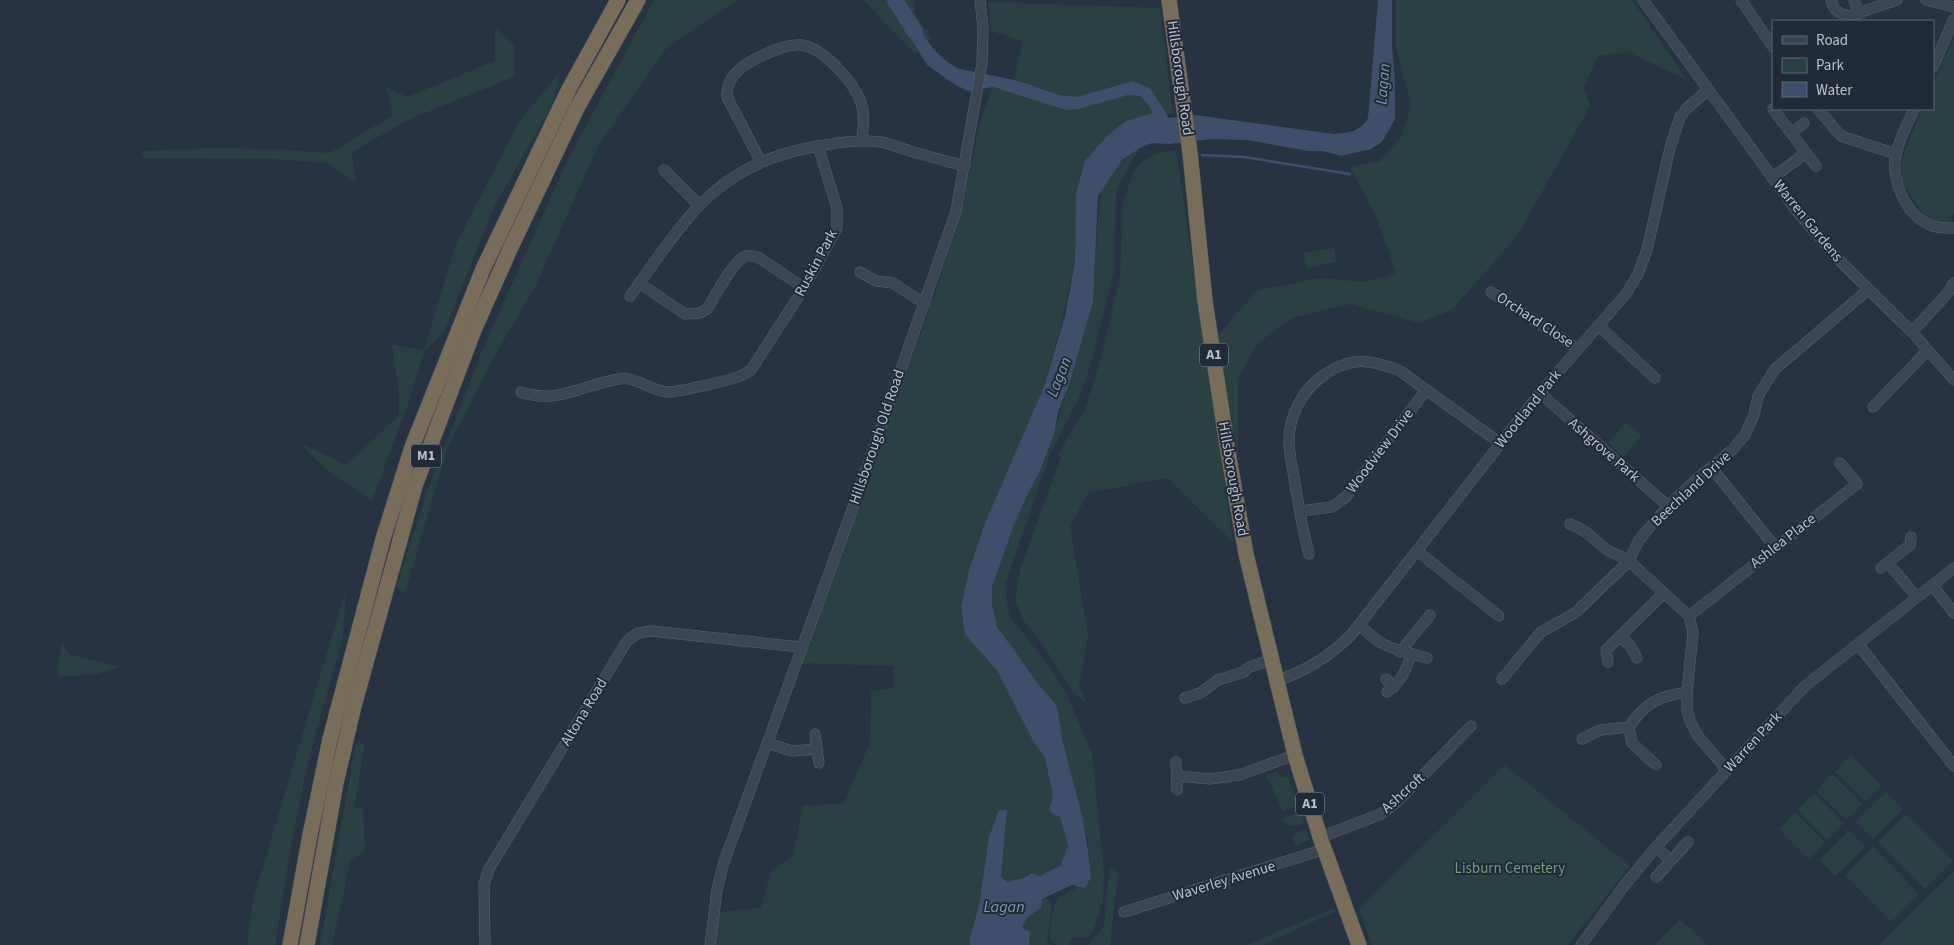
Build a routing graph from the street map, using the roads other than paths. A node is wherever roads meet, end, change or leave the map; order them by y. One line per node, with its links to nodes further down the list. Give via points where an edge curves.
1 (618, 0): 105 (highway, M1, via 569,89 483,269 412,446 380,549 330,739)
2 (638, 0): 106 (highway, M1, via 578,108 511,247 474,330 416,486 354,706 336,783)
3 (980, 0): 27 (street, Hillsborough Old Road, via 984,28 982,63)
4 (1169, 0): 78 (highway, Hillsborough Road / A1, via 1192,167 1205,301 1228,452 1246,554)
5 (1643, 0): 16 (street, Warren Gardens)
6 (1740, 0): 14 (street)
7 (1831, 0): 12 (street, via 1842,14)
8 (1854, 0): 12 (street)
9 (1897, 0): 12 (street)
10 (1926, 0): 11 (street)
11 (1954, 7)
12 (1859, 14)
13 (1954, 19): 15 (street)
14 (1772, 46)
15 (1934, 65)
16 (1708, 90): 30 (street, Warren Gardens); 41 (street, Woodland Park, via 1680,117 1638,274)
17 (1774, 110): 21 (street)
18 (1819, 110): 25 (street, via 1841,136)
19 (1914, 110): 25 (street)
20 (1804, 123): 21 (street)
21 (1791, 133): 24 (street)
22 (862, 140): 23 (street); 26 (street, via 864,116 861,104 839,69 817,50 790,45 738,70 727,89 727,97); 27 (street, via 883,142)
23 (818, 146): 26 (street, via 789,151); 36 (street, Ruskin Park, via 837,208 836,228)
24 (1806, 153): 28 (street); 30 (street)
25 (1896, 154): 32 (street, via 1895,178 1915,214 1934,226)
26 (761, 162): 31 (street, via 725,182)
27 (965, 166): 40 (street, Hillsborough Old Road, via 956,211)
28 (1816, 166)
29 (664, 170): 31 (street)
30 (1772, 178): 37 (street, Warren Gardens, via 1822,242)
31 (699, 205): 34 (street)
32 (1954, 228)
33 (860, 272): 40 (street, via 876,281 893,283)
34 (639, 283): 36 (street, via 686,314 700,313 738,261 752,256); 39 (street)
35 (1954, 283): 42 (street)
36 (804, 288): 48 (street, Ruskin Park, via 751,370 739,377 668,393 628,378 556,396)
37 (1868, 290): 42 (street, Warren Gardens); 53 (street, Beechland Drive, via 1776,369 1758,396 1745,435)
38 (1491, 292): 43 (street, Orchard Close)
39 (630, 296)
40 (925, 304): 73 (street, Hillsborough Old Road)
41 (1599, 326): 43 (street, Woodland Park); 45 (street)
42 (1912, 332): 44 (street, Warren Gardens)
43 (1578, 349): 49 (street, Woodland Park)
44 (1928, 350): 46 (street, Warren Gardens); 50 (street)
45 (1655, 378)
46 (1954, 380)
47 (1426, 390): 51 (street); 55 (street, Woodview Drive, via 1346,497 1332,508); 55 (street, via 1400,371 1367,361 1340,364 1322,376 1304,394 1291,427 1289,444)
48 (521, 392)
49 (1540, 394): 51 (street, Woodland Park); 54 (street, Ashgrove Park)
50 (1873, 407)
51 (1500, 443): 59 (street, Woodland Park)
52 (1840, 462): 58 (street, Ashlea Place, via 1857,484)
53 (1711, 467): 54 (street, Beechland Drive); 58 (street)
54 (1668, 506): 61 (street, Beechland Drive, via 1638,540)
55 (1300, 511): 60 (street)
56 (1570, 524): 61 (street, via 1580,527 1609,551)
57 (1911, 537): 65 (street, via 1910,545 1884,565)
58 (1775, 547): 69 (street, Ashlea Place)
59 (1418, 551): 68 (street); 70 (street, Woodland Park)
60 (1310, 554)
61 (1629, 561): 64 (street); 81 (street, Beechland Drive, via 1575,613 1541,632)
62 (1954, 568): 63 (street, Warren Park)
63 (1932, 585): 65 (street, Warren Park); 66 (street)
64 (1664, 593): 69 (street); 71 (street)
65 (1917, 598): 72 (street, Warren Park)
66 (1954, 613)
67 (1430, 615): 74 (street)
68 (1499, 616)
69 (1689, 616): 83 (street, via 1693,633)
70 (1360, 625): 74 (street, via 1384,646); 82 (street, Woodland Park, via 1330,654 1298,673)
71 (1620, 636): 77 (street, via 1632,647); 79 (street, via 1606,650)
72 (1858, 644): 95 (street); 96 (street, Warren Park, via 1805,686)
73 (800, 648): 89 (street, Hillsborough Old Road); 107 (street, Altona Road, via 651,631 638,633 627,641 489,869 484,884)
74 (1400, 652): 75 (street)
75 (1411, 654): 76 (street); 80 (street, via 1408,666 1390,689)
76 (1427, 658)
77 (1637, 658)
78 (1271, 660): 82 (highway, Hillsborough Road / A1); 84 (street, via 1218,680 1200,694)
79 (1608, 662)
80 (1386, 679)
81 (1502, 679)
82 (1276, 681): 91 (highway, Hillsborough Road / A1)
83 (1687, 692): 86 (street, via 1668,695 1646,707); 96 (street, via 1690,721 1698,736)
84 (1186, 698)
85 (1471, 726): 100 (street, Ashcroft, via 1397,802 1381,814)
86 (1629, 727): 88 (street, via 1600,730); 94 (street, via 1632,743)
87 (815, 734): 90 (street)
88 (1582, 739)
89 (767, 743): 90 (street, via 792,751); 108 (street, Hillsborough Old Road, via 724,862)
90 (817, 749): 93 (street)
91 (1295, 755): 97 (street, via 1239,775 1210,779); 100 (highway, Hillsborough Road / A1)
92 (1176, 762): 97 (street)
93 (819, 763)
94 (1656, 765)
95 (1954, 766)
96 (1727, 770): 101 (street, Warren Park)
97 (1176, 776): 98 (street)
98 (1177, 790)
99 (1688, 842): 102 (street)
100 (1322, 843): 104 (street, Waverley Avenue); 109 (highway, Hillsborough Road / A1)
101 (1656, 847): 102 (street); 110 (street, Warren Park)
102 (1671, 861): 103 (street)
103 (1656, 877)
104 (1124, 912)
105 (290, 945)
106 (307, 945)
107 (485, 945)
108 (710, 945)
109 (1359, 945)
110 (1580, 945)

